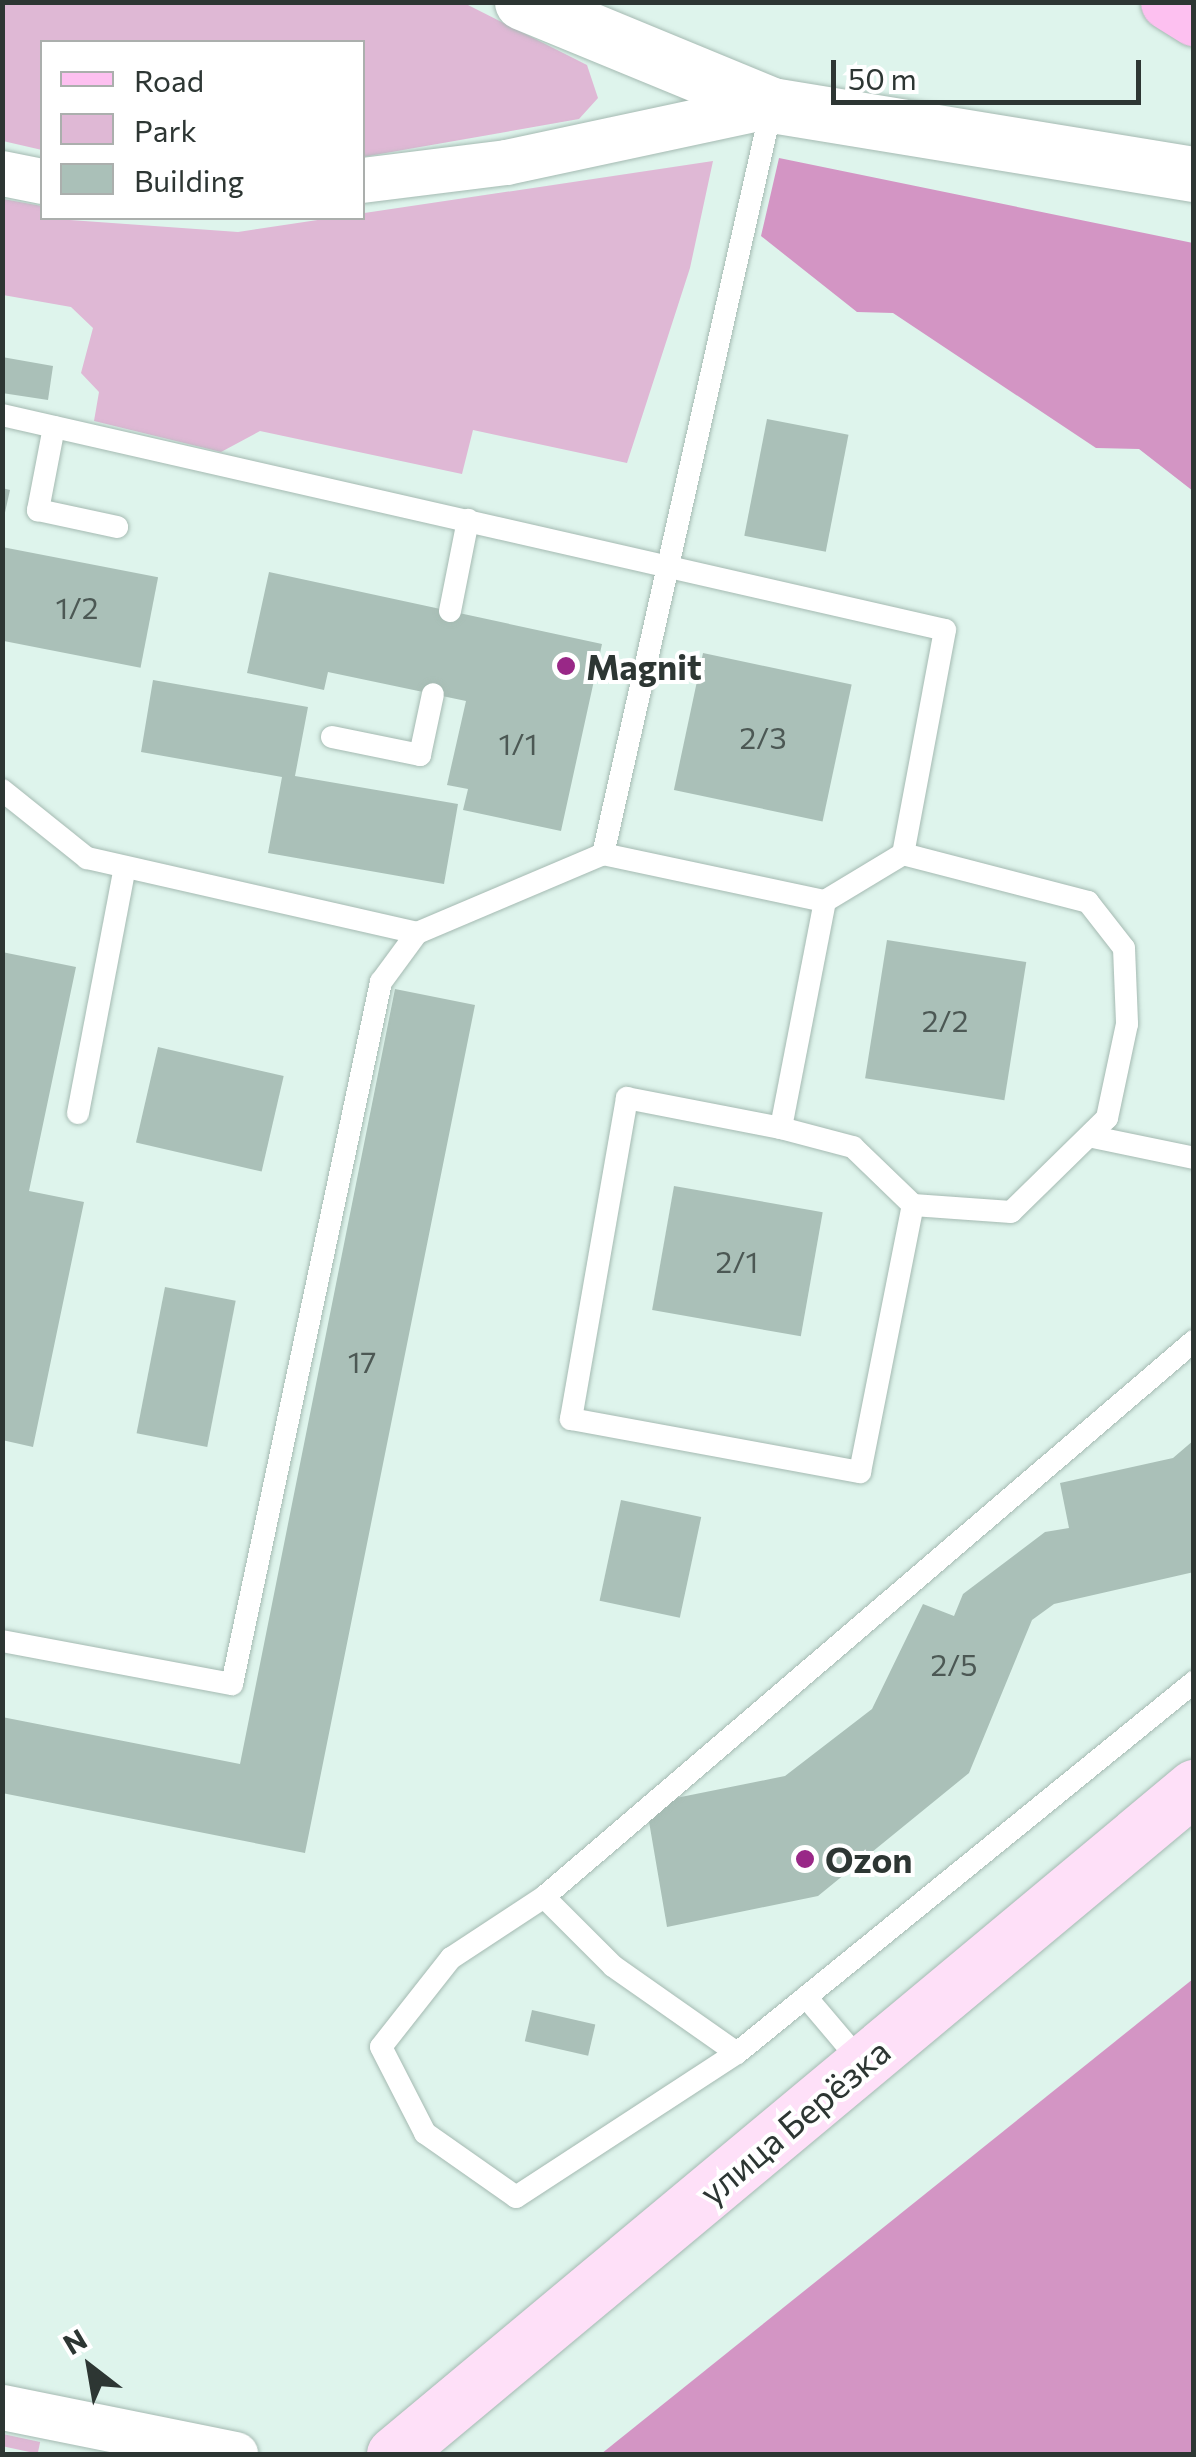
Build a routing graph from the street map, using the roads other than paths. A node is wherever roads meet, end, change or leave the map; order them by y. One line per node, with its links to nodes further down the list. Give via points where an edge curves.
1 (522, 2): 4 (street)
2 (1168, 2): 3 (main road)
3 (1194, 18)
4 (772, 105): 6 (street); 7 (street, via 506,162); 13 (lane)
5 (2, 173): 8 (street)
6 (1194, 174)
7 (365, 180)
8 (40, 181)
9 (2, 415): 10 (lane)
10 (54, 427): 11 (lane); 12 (lane, via 38,510)
11 (468, 520): 13 (lane); 14 (lane)
12 (117, 527)
13 (668, 565): 18 (lane); 19 (lane, via 945,630)
14 (450, 611)
15 (433, 694): 16 (lane, via 420,754)
16 (332, 737)
17 (2, 790): 20 (lane, via 87,858)
18 (602, 854): 21 (lane); 22 (lane)
19 (903, 854): 21 (lane); 25 (lane, via 1088,902 1124,948 1127,1024 1107,1118)
20 (126, 867): 22 (lane); 23 (lane)
21 (825, 901): 24 (lane)
22 (417, 933): 29 (lane, via 381,982 232,1684)
23 (78, 1113)
24 (781, 1128): 27 (lane, via 853,1146); 27 (lane, via 627,1098 571,1419 860,1472)
25 (1094, 1137): 26 (lane); 27 (lane, via 1010,1212)
26 (1194, 1158)
27 (913, 1204)
28 (1194, 1341): 32 (lane)
29 (2, 1641)
30 (1194, 1682): 33 (lane)
31 (1194, 1787): 35 (main road, улица Берёзка)
32 (544, 1897): 34 (lane, via 613,1966); 34 (lane, via 451,1958 381,2047 425,2134 516,2197)
33 (806, 1997): 34 (lane); 35 (lane)
34 (737, 2053)
35 (862, 2064): 38 (main road, улица Берёзка)
36 (2, 2407): 37 (street)
37 (235, 2454)
38 (394, 2454)

